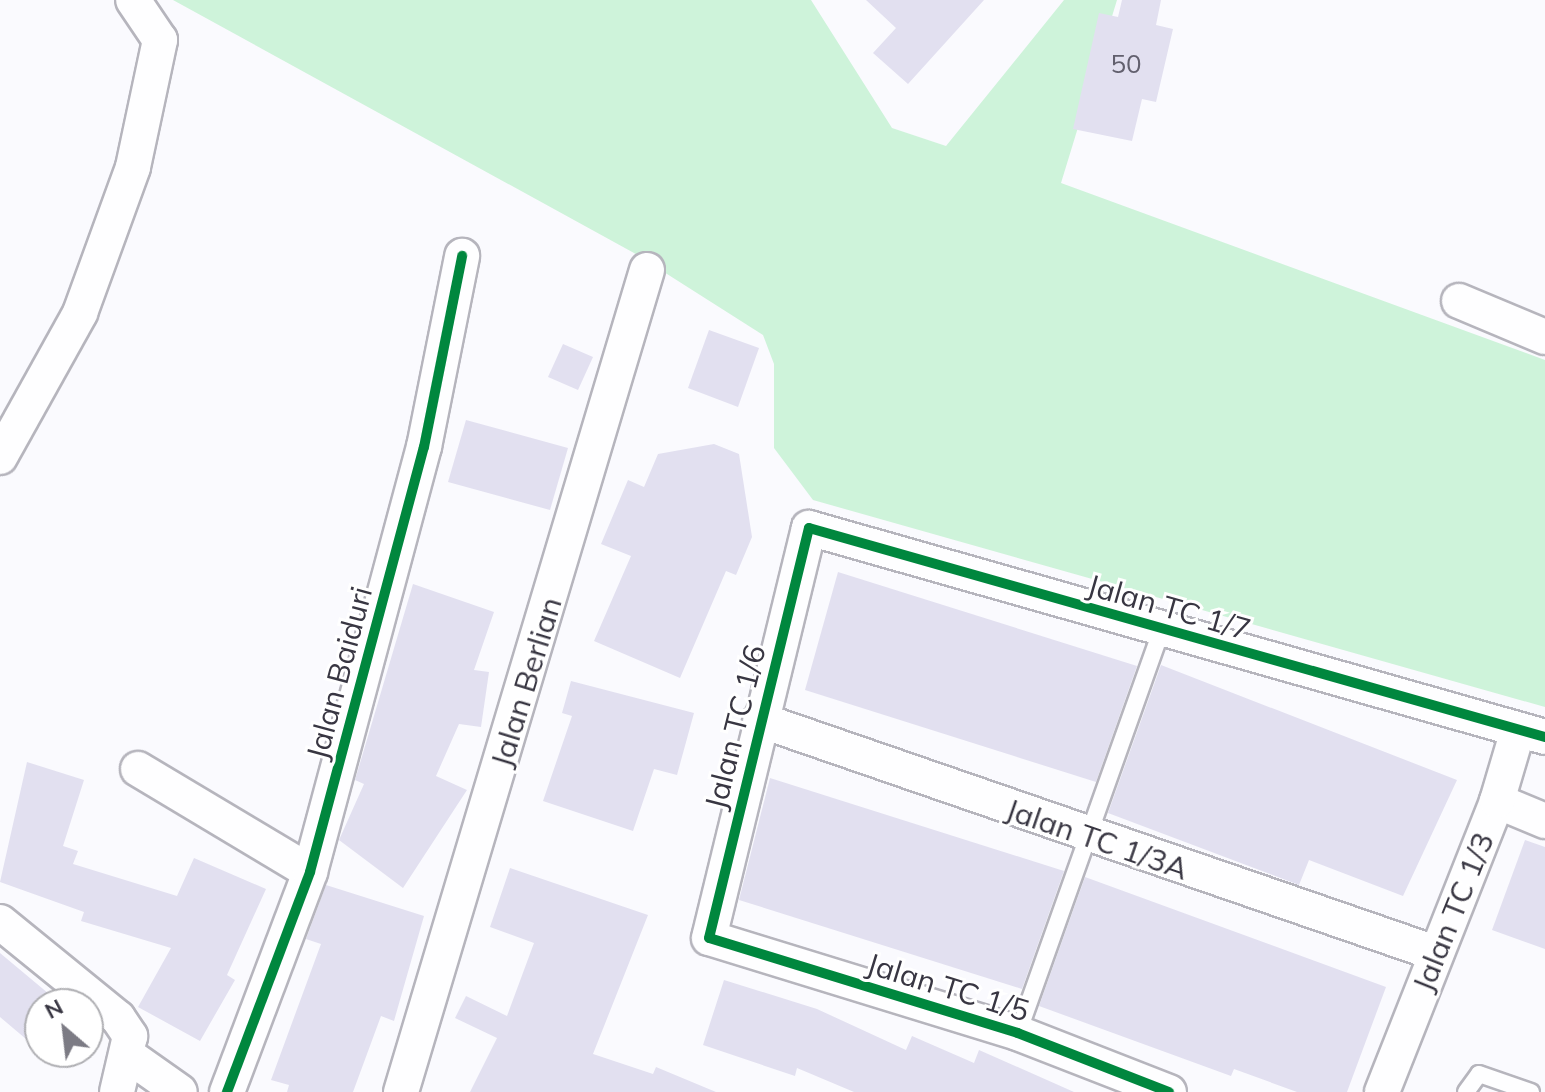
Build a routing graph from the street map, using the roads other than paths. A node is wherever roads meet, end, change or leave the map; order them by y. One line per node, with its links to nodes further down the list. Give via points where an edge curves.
1 (133, 0): 6 (street, via 160,40 133,167 80,313)
2 (462, 256): 15 (street, Jalan Baiduri, via 424,447)
3 (647, 270): 24 (street, Jalan Berlian)
4 (1459, 301): 5 (street)
5 (1545, 337)
6 (0, 457)
7 (809, 528): 8 (street, Jalan TC 1/7); 9 (street, Jalan TC 1/6)
8 (1161, 631): 10 (street, Jalan TC 1/7); 14 (lane)
9 (760, 720): 14 (street, Jalan TC 1/3A); 17 (street, Jalan TC 1/6)
10 (1531, 734): 12 (street, Jalan TC 1/3)
11 (138, 769): 15 (street)
12 (1497, 801): 13 (street); 18 (street, Jalan TC 1/3)
13 (1545, 821)
14 (1090, 839): 18 (street, Jalan TC 1/3A); 19 (lane)
15 (310, 872): 23 (street, Jalan Baiduri)
16 (0, 922): 20 (street, via 118,1018 130,1036)
17 (709, 938): 19 (street, Jalan TC 1/5)
18 (1435, 953): 26 (street, Jalan TC 1/3)
19 (1018, 1033): 25 (street, Jalan TC 1/5)
20 (129, 1056): 21 (street); 22 (street)
21 (117, 1092)
22 (180, 1092)
23 (227, 1092)
24 (401, 1092)
25 (1169, 1092)
26 (1382, 1092)
27 (1466, 1092): 28 (lane, via 1479,1074)
28 (1531, 1092)

